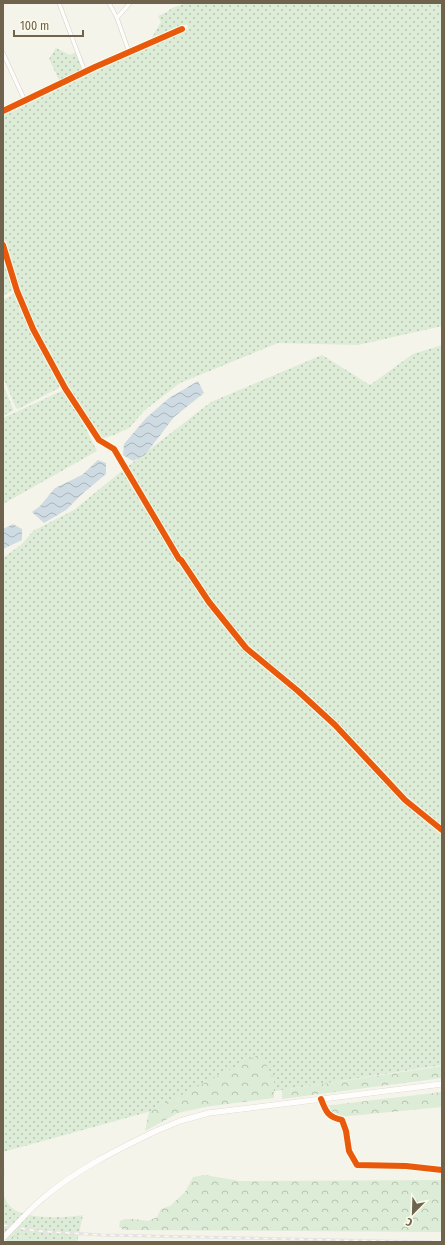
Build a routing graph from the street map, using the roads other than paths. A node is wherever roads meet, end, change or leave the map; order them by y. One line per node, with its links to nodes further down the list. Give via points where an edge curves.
1 (59, 3): 8 (street)
2 (109, 3): 4 (street)
3 (130, 3): 4 (street)
4 (117, 18): 6 (street)
5 (182, 29): 6 (street)
6 (129, 52): 8 (street)
7 (3, 53): 9 (street)
8 (86, 72): 9 (street)
9 (25, 101): 10 (street)
10 (3, 111)
11 (3, 245): 12 (street, via 16,291 33,329 66,389 99,440 114,449 179,559 225,623 246,648 335,725 405,800)
12 (442, 830)
13 (442, 1084): 14 (main road)
14 (321, 1099): 15 (street, via 325,1110 332,1118 342,1120 349,1151 357,1165); 16 (main road, bridge, via 209,1113 156,1131 64,1182 37,1204)
15 (442, 1170)
16 (3, 1238)

